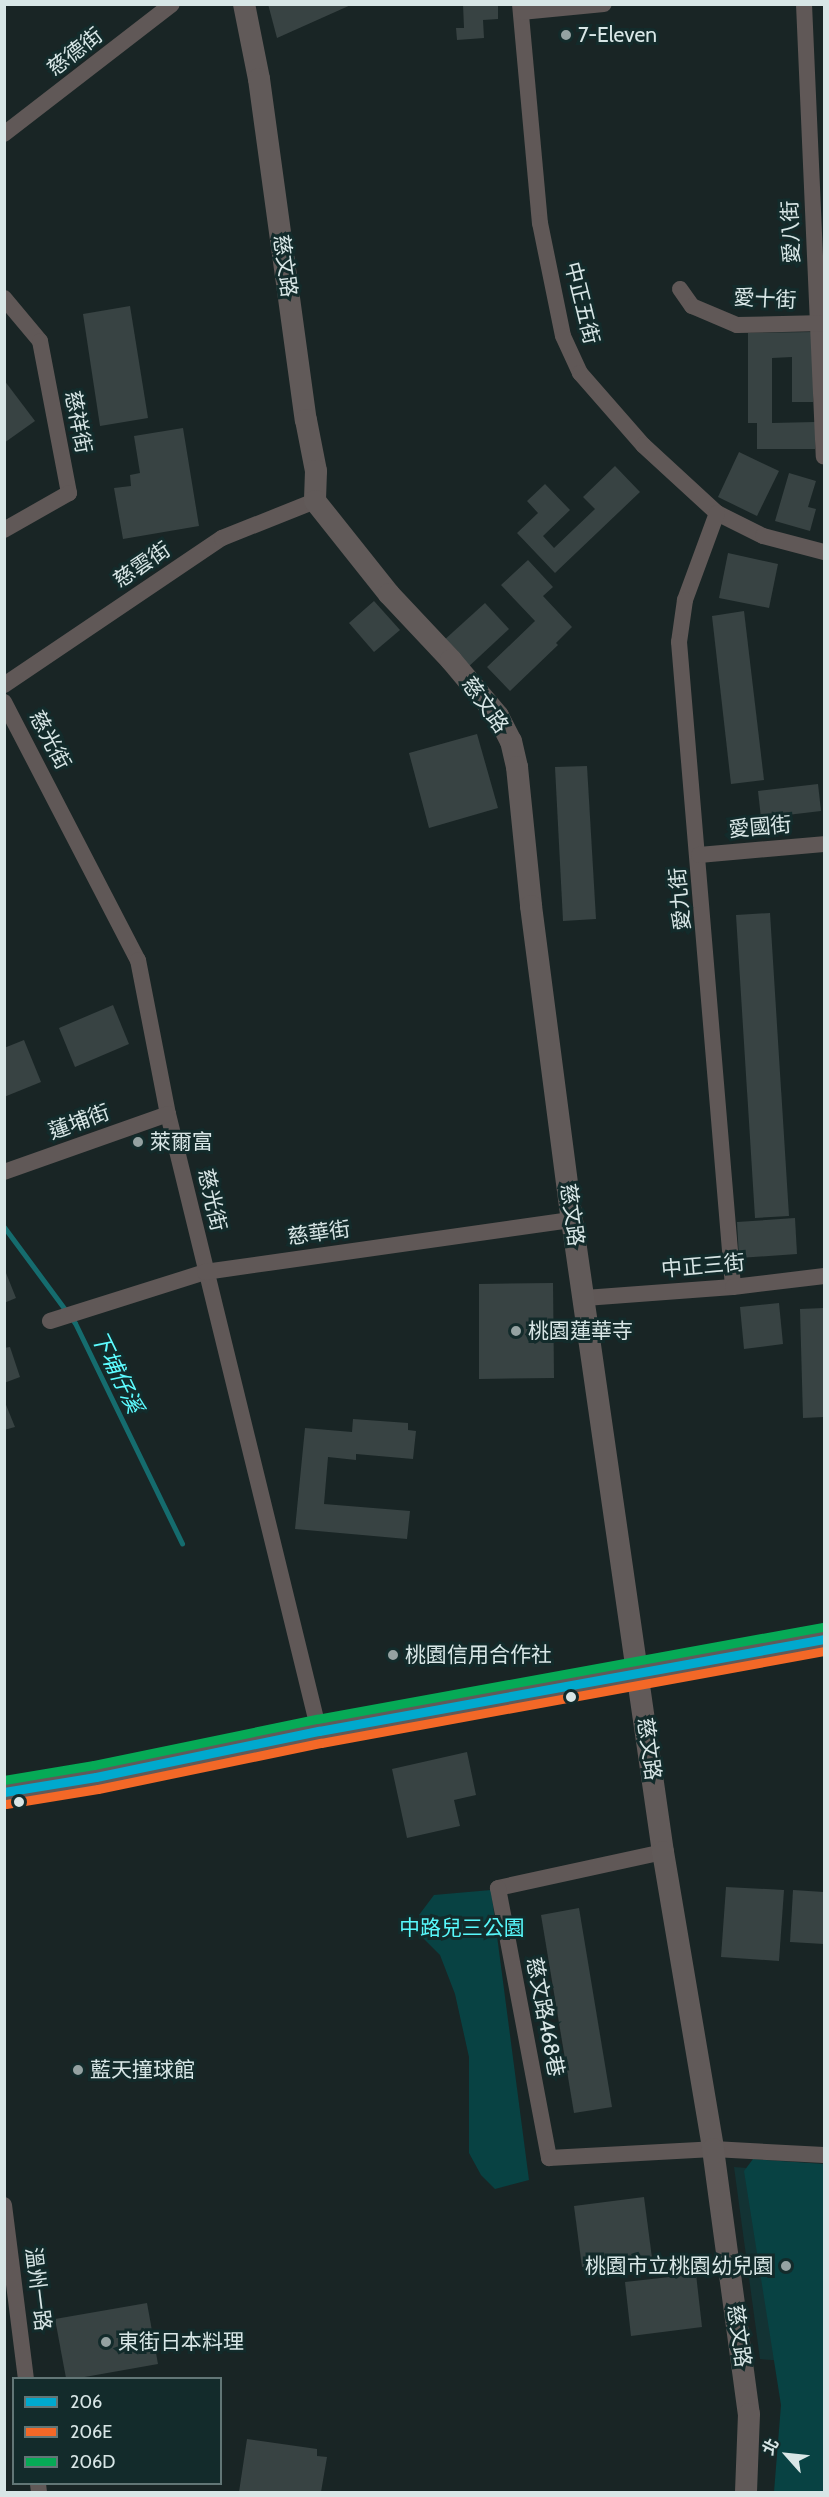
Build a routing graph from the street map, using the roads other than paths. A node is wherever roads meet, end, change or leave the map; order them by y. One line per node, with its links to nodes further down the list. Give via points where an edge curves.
1 (172, 4): 6 (street, 慈德街)
2 (244, 4): 11 (street, 慈文路, via 259,79 316,471)
3 (604, 4): 5 (street)
4 (804, 4): 9 (street, 愛八街)
5 (520, 8): 12 (street, 中正五街, via 540,223 565,344 580,373 643,445)
6 (4, 134)
7 (680, 288): 9 (street, 愛十街, via 692,306 736,325)
8 (4, 298): 13 (street, 慈祥街, via 40,341 69,493)
9 (821, 323): 10 (street, 愛八街)
10 (825, 457)
11 (315, 501): 15 (street, 慈雲街, via 222,538); 21 (street, 慈文路, via 389,594 498,716 511,741)
12 (717, 513): 14 (street, 中正五街, via 763,536); 18 (street, 愛九街, via 685,600 679,642)
13 (4, 530)
14 (825, 552)
15 (4, 685)
16 (4, 702): 19 (street, 慈光街, via 138,960)
17 (825, 844): 18 (street, 愛國街)
18 (699, 855): 24 (street, 愛九街)
19 (168, 1114): 20 (street, 蓮埔街); 22 (street, 慈光街)
20 (4, 1172)
21 (572, 1220): 22 (street, 慈華街); 25 (street, 慈文路)
22 (205, 1272): 26 (street, 慈華街); 29 (street, 慈光街)
23 (825, 1276): 24 (street, 中正三街)
24 (733, 1287): 25 (street, 中正三街)
25 (585, 1298): 28 (street, 慈文路)
26 (56, 1319)
27 (825, 1640): 28 (street)
28 (638, 1674): 29 (street); 31 (street, 慈文路)
29 (319, 1731): 30 (street)
30 (4, 1792)
31 (663, 1852): 32 (street, 慈文路); 32 (street, 慈文路468巷, via 498,1888 549,2158)
32 (713, 2149): 33 (street); 36 (street, 慈文路, via 749,2414)
33 (825, 2155)
34 (4, 2205): 35 (street, 溫州一路)
35 (26, 2377)
36 (746, 2493)

